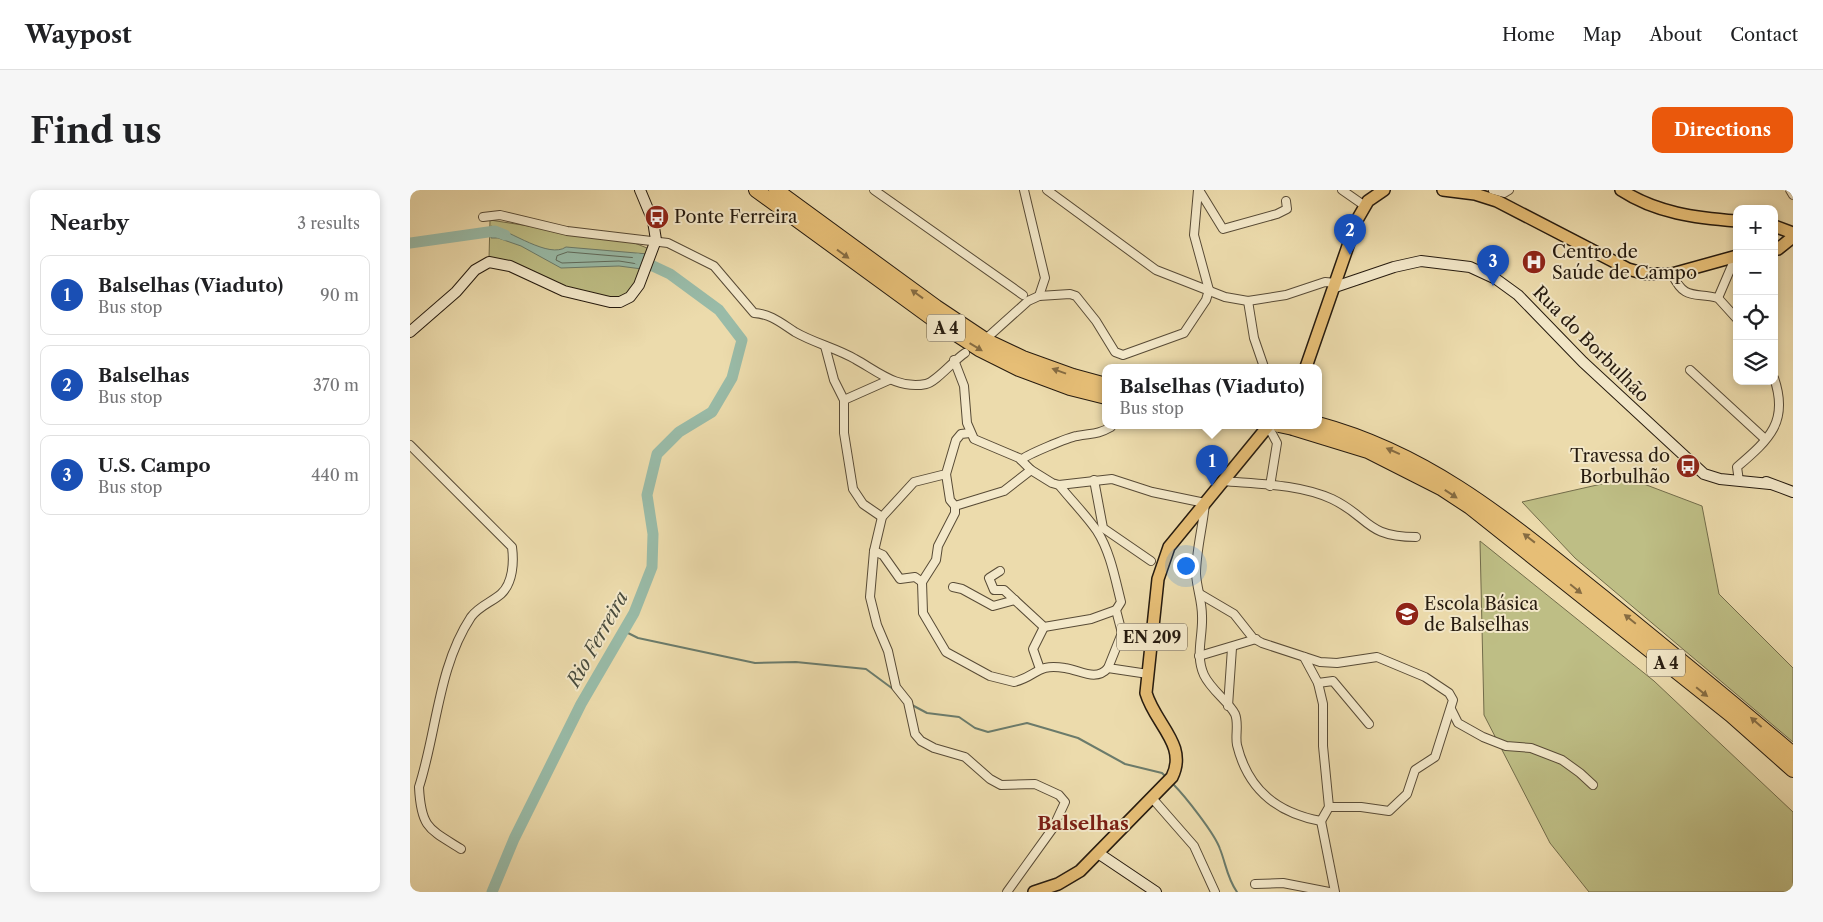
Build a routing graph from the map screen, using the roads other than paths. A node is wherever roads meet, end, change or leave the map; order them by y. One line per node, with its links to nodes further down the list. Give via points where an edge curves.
1 (640, 190): 26 (main road, via 653,221)
2 (756, 190): 52 (highway, A 4, one-way to 52, via 979,349 1027,372 1070,388)
3 (776, 190): 50 (highway, A 4, one-way to 3, via 1023,358 987,341)
4 (874, 190): 36 (street)
5 (1024, 190): 37 (street, via 1045,278)
6 (1047, 190): 35 (street, via 1156,270)
7 (1198, 190): 18 (street, via 1223,229 1277,214 1287,209); 35 (street, via 1194,235)
8 (1342, 190): 19 (street)
9 (1384, 190): 19 (main road)
10 (1443, 190): 15 (main road)
11 (1493, 190): 12 (street, via 1504,193)
12 (1509, 190)
13 (1621, 190): 21 (main road, via 1678,214)
14 (1790, 190): 17 (street)
15 (1459, 191): 16 (main road)
16 (1477, 192): 32 (main road, via 1628,269 1646,274)
17 (1793, 196)
18 (1286, 201)
19 (1364, 206): 33 (main road)
20 (483, 217): 26 (street, via 500,215 567,231)
21 (1733, 221)
22 (1793, 222): 23 (main road)
23 (1778, 224)
24 (1778, 226): 25 (main road)
25 (1793, 235): 27 (main road)
26 (656, 240): 41 (main road, via 639,285 630,297 620,302 564,291 510,266 490,262 475,270 456,292); 43 (street, via 686,250 714,266 754,313 767,314 796,333)
27 (1778, 242)
28 (1778, 244): 29 (main road)
29 (1793, 251)
30 (1733, 257): 32 (main road)
31 (1733, 265): 38 (street)
32 (1672, 274): 38 (street, via 1678,286 1688,294)
33 (1338, 278): 34 (main road); 34 (main road, Rua do Borbulhão); 39 (street, via 1286,295); 47 (main road)
34 (1356, 278): 63 (main road, Rua do Borbulhão, via 1421,261 1470,267 1496,279 1518,295 1583,362)
35 (1209, 290): 37 (street, via 1184,333 1123,355 1115,352 1076,296); 39 (street)
36 (1024, 295)
37 (1039, 296): 42 (street, via 1028,301)
38 (1718, 298): 40 (street)
39 (1248, 302): 46 (street, via 1254,338)
40 (1733, 315)
41 (410, 332)
42 (989, 336)
43 (825, 346): 49 (street, via 855,359); 53 (street, via 834,380)
44 (965, 353): 45 (street)
45 (954, 360): 49 (street, via 926,384); 59 (street, via 964,386)
46 (1263, 364)
47 (1307, 364)
48 (1690, 370): 60 (street)
49 (889, 380): 53 (street)
50 (1102, 384)
51 (1776, 385): 60 (street, via 1781,408 1779,419)
52 (1102, 395)
53 (844, 400): 74 (street, via 844,433 853,489 863,504)
54 (1322, 425): 97 (highway, A 4, one-way to 54, via 1588,585 1470,494 1413,460 1371,441)
55 (1107, 429): 62 (street, via 1094,435 1075,436)
56 (1275, 429): 68 (main road, EN 209)
57 (1277, 429): 70 (street)
58 (1285, 429): 98 (highway, A 4, one-way to 98, via 1368,451 1434,484 1470,507 1731,715)
59 (970, 433): 62 (street, via 982,444); 65 (street, via 961,434 956,440)
60 (1766, 439): 66 (street, via 1745,460 1745,468)
61 (410, 445): 101 (street, via 499,532 512,547 514,562 502,593 471,617 453,656 444,679)
62 (1021, 460): 64 (street)
63 (1697, 468): 66 (main road, Rua do Borbulhão); 66 (main road, Rua do Borbulhão, via 1720,479)
64 (1031, 470): 69 (street); 73 (street, via 1004,491)
65 (946, 474): 73 (street, via 950,500); 74 (street, via 914,482)
66 (1738, 478): 71 (main road, Rua do Borbulhão)
67 (1094, 480): 69 (street); 72 (street, via 1112,479 1152,492); 75 (street)
68 (1223, 481): 70 (street); 72 (main road, EN 209)
69 (1059, 485): 75 (street)
70 (1270, 486): 76 (street, via 1297,489 1332,500 1384,534)
71 (1793, 492)
72 (1205, 502): 82 (street, via 1196,572); 92 (main road, EN 209, via 1169,547 1161,566)
73 (955, 506): 80 (street, via 955,513 938,546 936,560)
74 (882, 517): 77 (street)
75 (1100, 530): 78 (street); 84 (street, via 1121,602)
76 (1416, 537)
77 (874, 550): 80 (street, via 883,555 900,579 915,577); 109 (street, via 870,598 896,687 908,702 915,734 934,748 965,757 1001,785 1035,784 1059,795 1065,802 1053,828)
78 (1151, 561)
79 (1000, 571): 83 (street, via 989,578 994,590 1004,590)
80 (922, 582): 90 (street, via 925,620 951,657 1004,681 1021,680)
81 (952, 587): 83 (street, via 994,606)
82 (1200, 594): 86 (street, via 1234,614); 88 (street)
83 (1015, 600): 85 (street)
84 (1116, 610): 85 (street, via 1091,619); 91 (street, via 1122,632)
85 (1044, 627): 90 (street, via 1033,650)
86 (1256, 640): 87 (street); 89 (street)
87 (1232, 648): 88 (street); 94 (street)
88 (1199, 656): 94 (street, via 1205,677)
89 (1304, 656): 93 (street); 95 (street, via 1320,662 1337,663 1377,657 1424,677 1450,693 1453,700)
90 (1040, 668): 91 (street, via 1064,667 1096,675 1103,674)
91 (1108, 668): 92 (street)
92 (1148, 674): 102 (main road, EN 209, via 1146,693 1150,707 1176,748 1177,767)
93 (1318, 683): 96 (street, via 1333,681); 103 (street, via 1323,704)
94 (1228, 706): 104 (street, via 1235,714 1237,743 1251,780 1281,809)
95 (1451, 709): 99 (street, via 1458,722 1483,737 1506,746 1531,748 1562,760); 103 (street, via 1435,757 1414,770 1407,794 1389,811)
96 (1369, 724)
97 (1793, 754)
98 (1793, 770)
99 (1593, 785)
100 (410, 786): 101 (street)
101 (419, 787): 105 (street, via 420,804 428,828)
102 (1152, 798): 106 (main road, EN 209); 112 (street, via 1194,846)
103 (1329, 807): 104 (street)
104 (1321, 821): 114 (street)
105 (461, 849)
106 (1098, 853): 108 (main road, EN 209); 111 (main road)
107 (1255, 884): 113 (street, via 1283,883)
108 (1060, 888): 110 (main road, EN 209)
109 (1007, 892)
110 (1034, 892)
111 (1156, 892)
112 (1215, 892)
113 (1329, 892)
114 (1335, 892)

